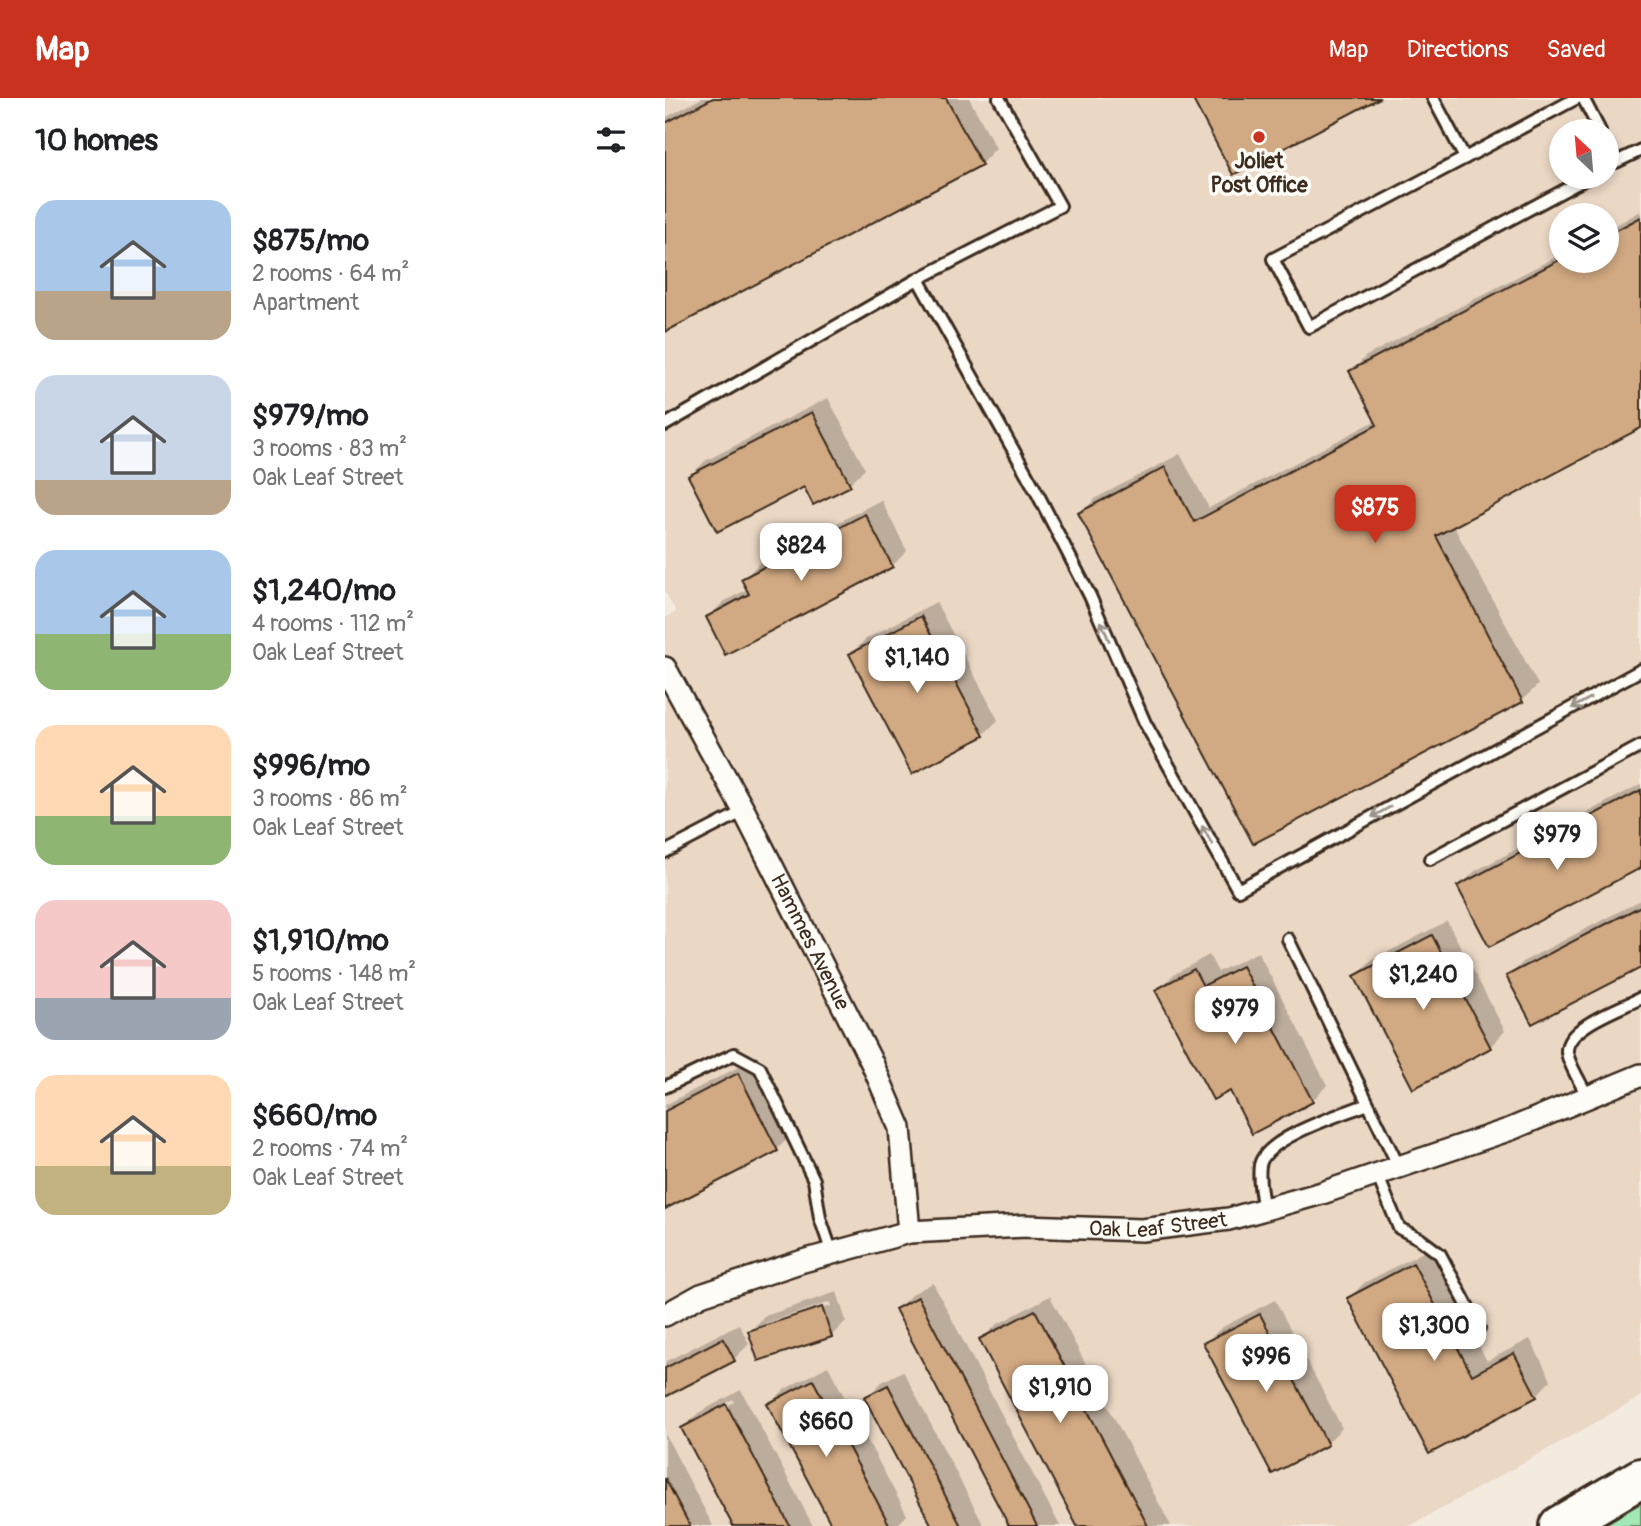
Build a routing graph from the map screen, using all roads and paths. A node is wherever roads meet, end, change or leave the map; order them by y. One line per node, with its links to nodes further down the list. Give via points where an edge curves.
1 (999, 98): 10 (lane, via 1060,206)
2 (1433, 98): 7 (lane)
3 (1577, 98): 7 (lane)
4 (1583, 98): 5 (lane)
5 (1594, 119)
6 (1641, 150): 8 (lane)
7 (1465, 158): 9 (lane, via 1273,259 1309,327)
8 (1619, 161)
9 (1567, 189)
10 (918, 279): 11 (lane); 13 (lane, one-way to 10, via 1238,890 1145,723 1090,596 1035,489)
11 (665, 425)
12 (665, 668): 15 (street, Hammes Avenue)
13 (1641, 670)
14 (1641, 746): 17 (lane)
15 (744, 811): 16 (lane); 27 (street, Hammes Avenue, via 872,1063 900,1128)
16 (665, 852)
17 (1430, 859)
18 (1288, 939): 23 (lane)
19 (1641, 998): 22 (lane, via 1578,1030 1570,1039 1567,1052)
20 (1641, 1075): 22 (street, Oak Leaf Street)
21 (665, 1087): 28 (lane, via 734,1054 760,1068 814,1180)
22 (1588, 1098): 24 (street, Oak Leaf Street)
23 (1368, 1104): 24 (lane); 26 (lane, via 1275,1145 1261,1162)
24 (1399, 1167): 25 (street, Oak Leaf Street)
25 (1377, 1174): 26 (street, Oak Leaf Street); 30 (lane, via 1399,1228 1440,1254)
26 (1264, 1209): 27 (street, Oak Leaf Street, via 1229,1219 1142,1230 1025,1226)
27 (909, 1232): 28 (street, Oak Leaf Street)
28 (832, 1253): 29 (street, Oak Leaf Street, via 701,1295)
29 (665, 1315)
30 (1479, 1328)
31 (1641, 1478): 32 (highway)
32 (1559, 1526)

